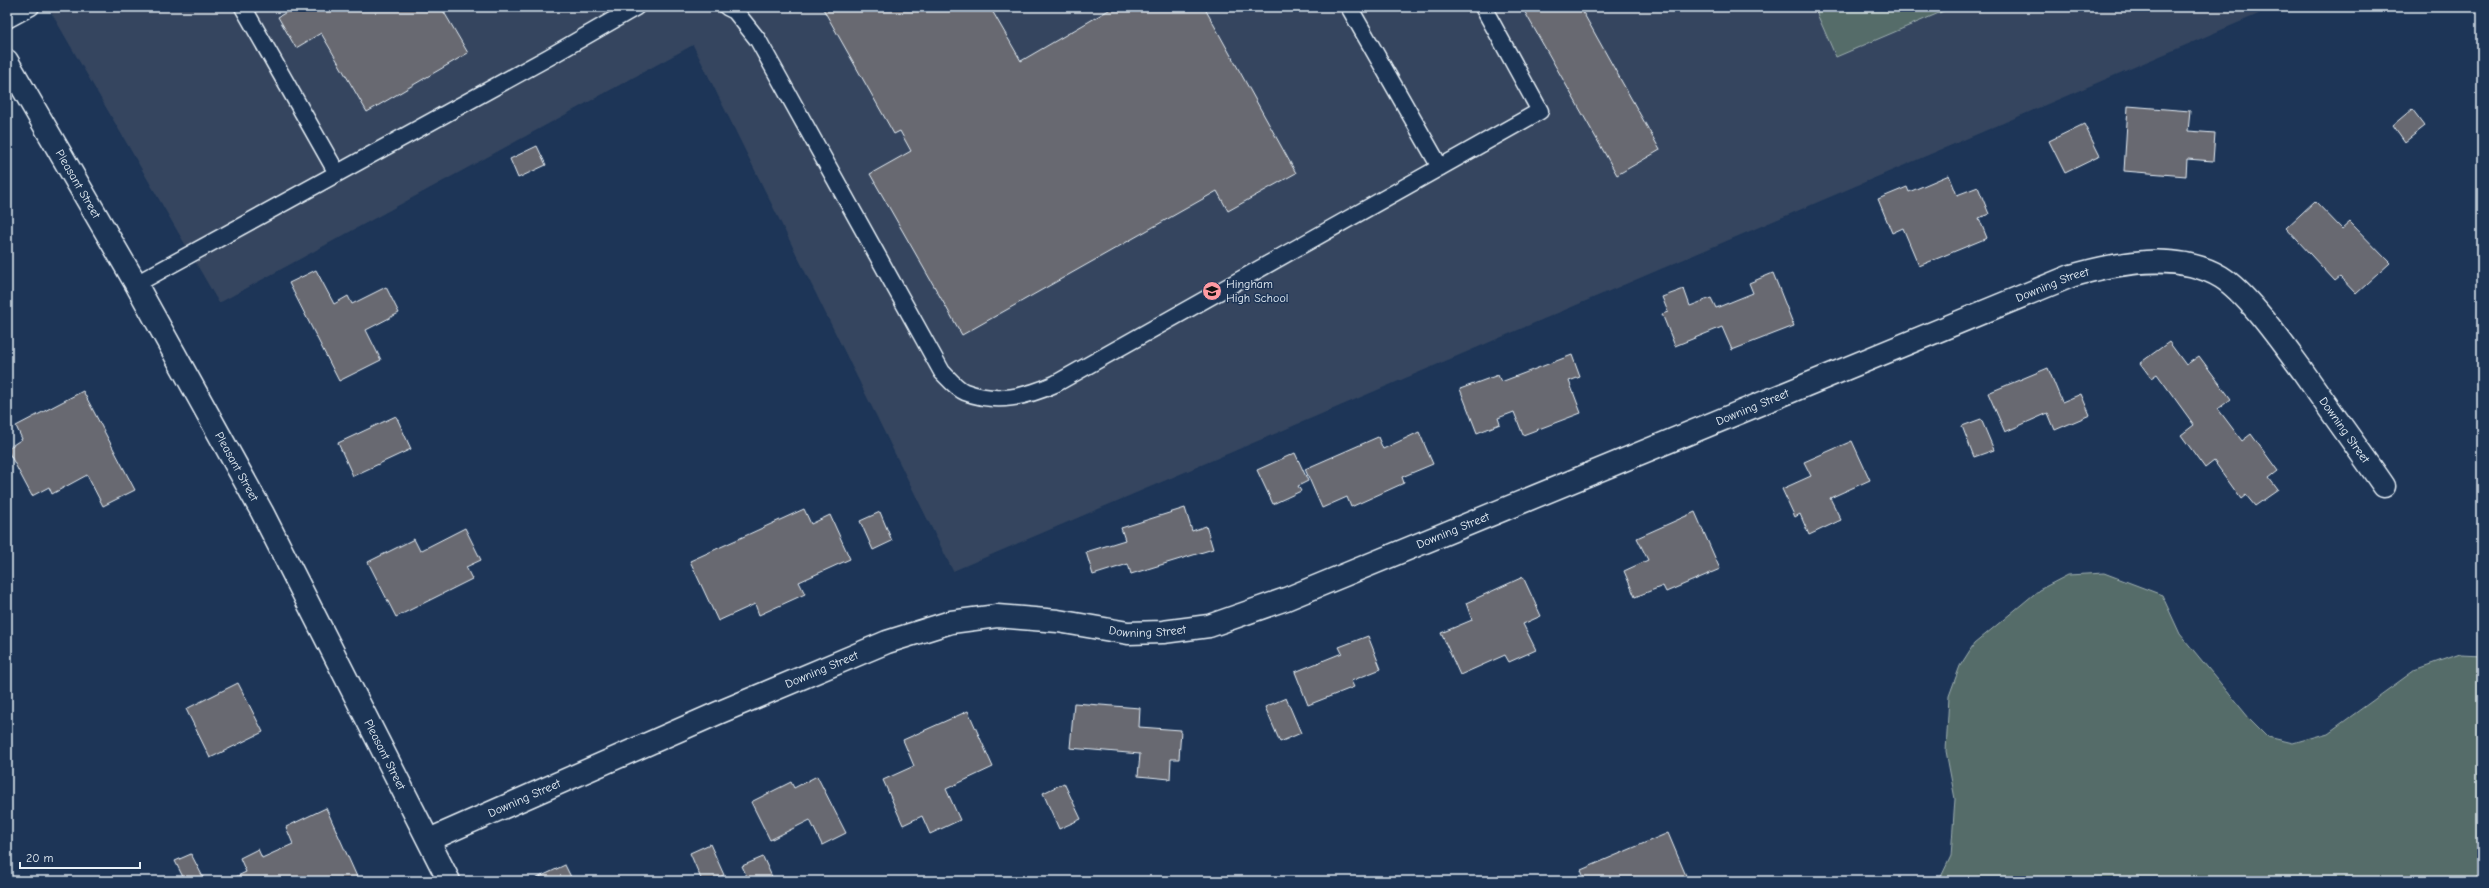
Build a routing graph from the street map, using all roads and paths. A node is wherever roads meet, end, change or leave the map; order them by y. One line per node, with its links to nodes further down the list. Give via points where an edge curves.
1 (31, 7): 7 (lane)
2 (244, 7): 10 (lane)
3 (636, 7): 10 (lane)
4 (727, 7): 9 (lane, via 735,11 758,40 920,335 942,372 964,392 1001,399 1032,395 1056,384)
5 (1349, 7): 9 (lane)
6 (1483, 7): 9 (lane, via 1540,111)
7 (7, 20)
8 (7, 60): 11 (street, Pleasant Street)
9 (1440, 167)
10 (337, 173): 11 (lane)
11 (136, 284): 13 (street, Pleasant Street, via 262,512)
12 (2384, 486): 13 (street, Downing Street, via 2280,340 2249,303 2221,277 2188,264 2149,262 2106,266 2071,276 1286,599 1209,626 1163,632 1128,633 1058,620 997,616 951,622 887,642)
13 (429, 840): 14 (street, Pleasant Street)
14 (449, 881)

